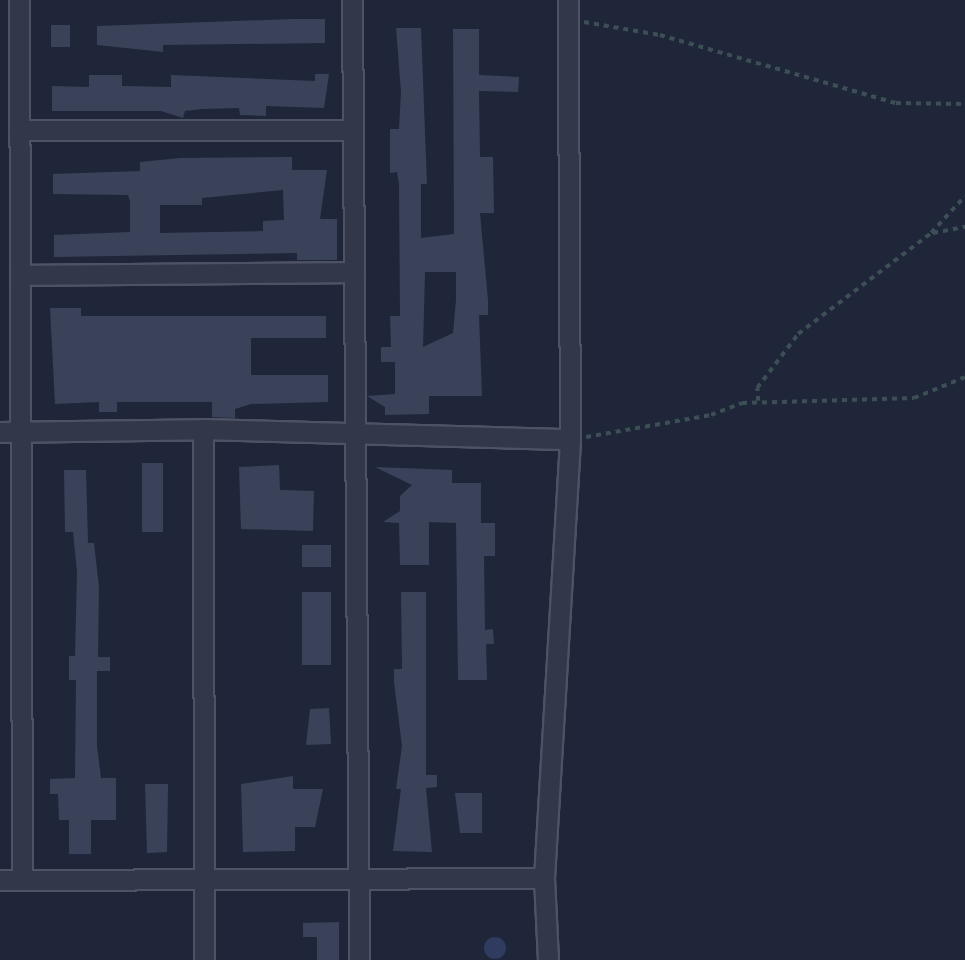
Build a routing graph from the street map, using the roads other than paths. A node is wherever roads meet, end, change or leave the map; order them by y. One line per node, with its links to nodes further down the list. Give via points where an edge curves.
1 (19, 0): 4 (street)
2 (352, 0): 5 (street)
3 (568, 0): 12 (street)
4 (19, 130): 5 (street); 7 (street)
5 (352, 130): 6 (street)
6 (354, 272): 7 (street); 11 (street)
7 (20, 275): 10 (street)
8 (203, 429): 10 (street); 11 (street); 15 (street)
9 (0, 432): 10 (street)
10 (21, 432): 17 (street)
11 (355, 432): 12 (street); 13 (street)
12 (570, 439): 14 (street)
13 (358, 878): 14 (street); 15 (street); 19 (street)
14 (544, 878): 20 (street)
15 (203, 879): 17 (street); 18 (street)
16 (0, 880): 17 (street)
17 (22, 880)
18 (204, 960)
19 (359, 960)
20 (548, 960)

